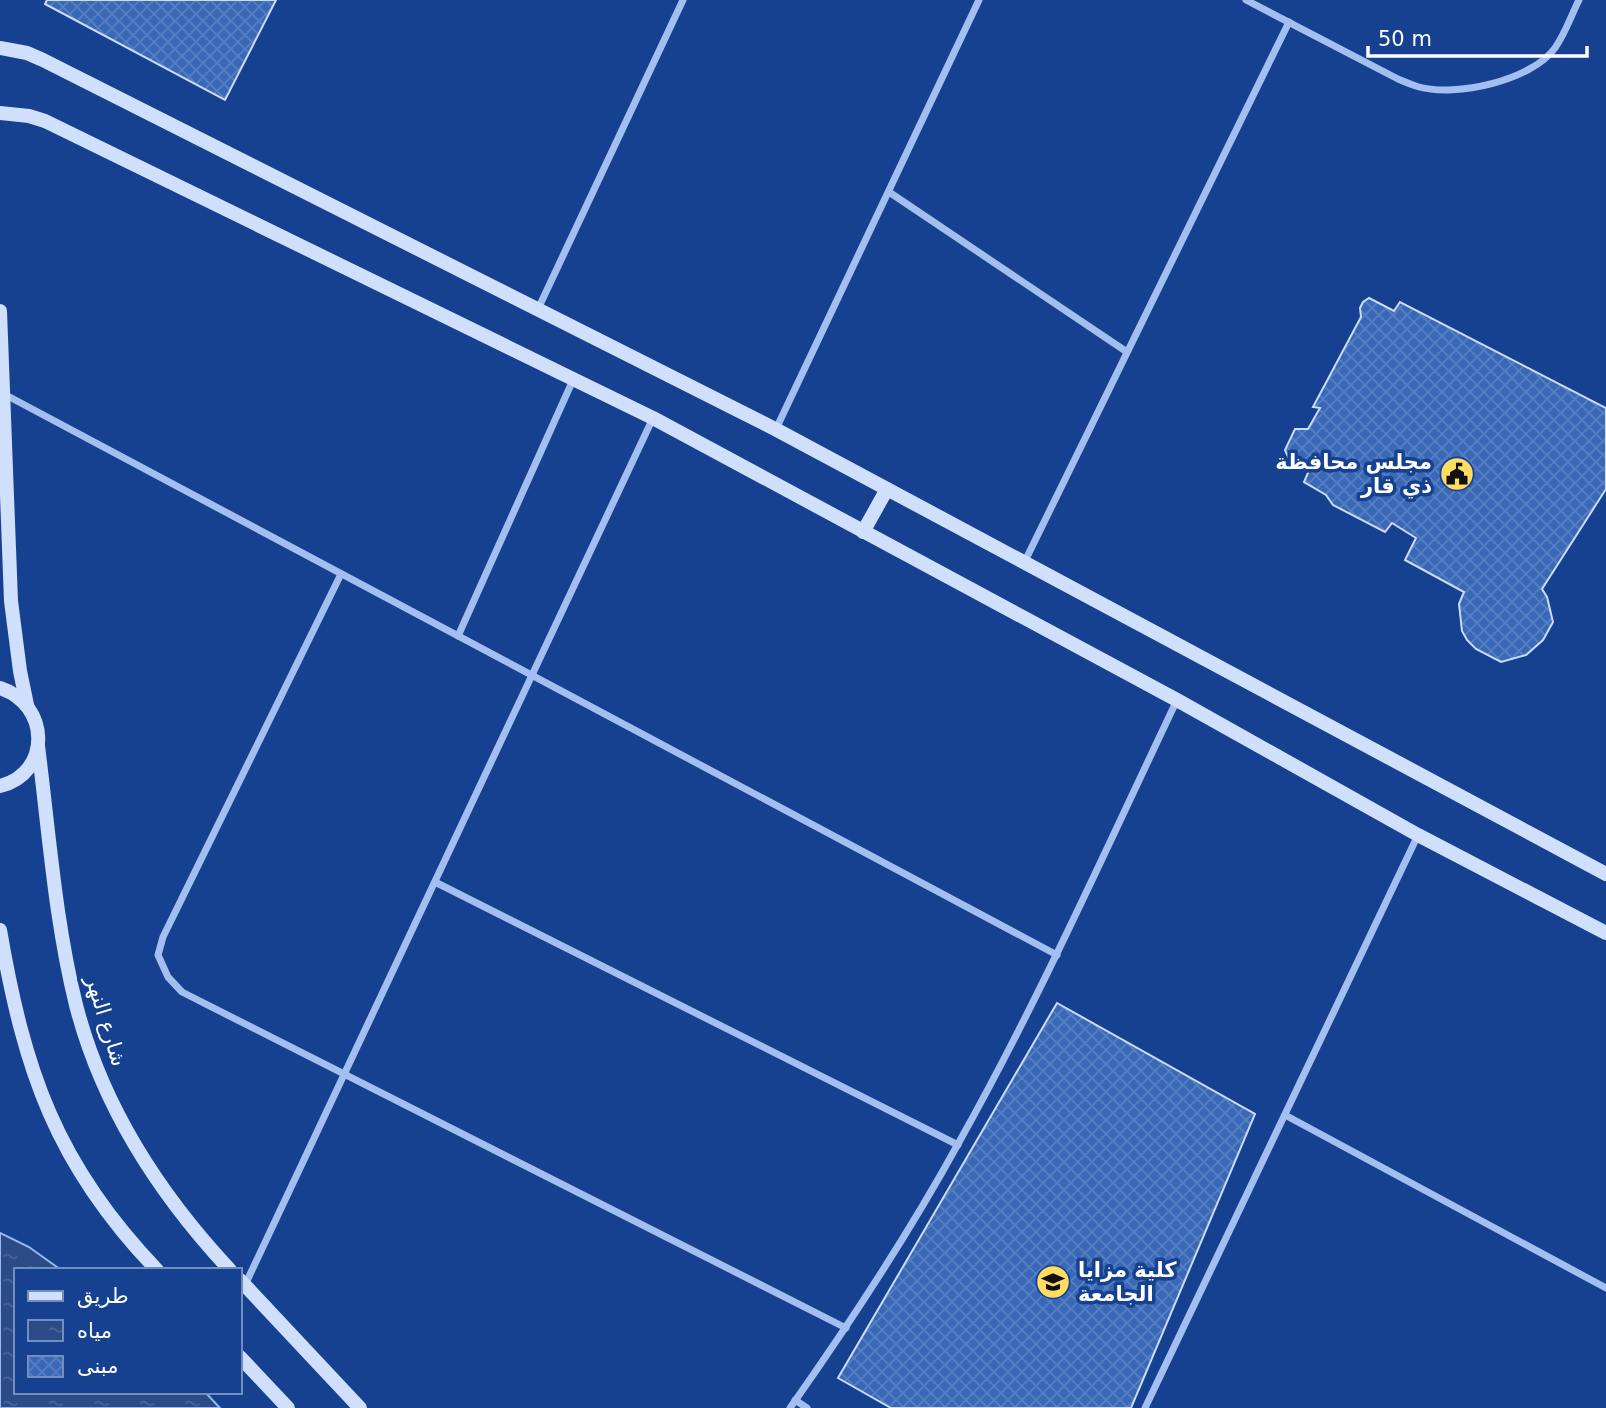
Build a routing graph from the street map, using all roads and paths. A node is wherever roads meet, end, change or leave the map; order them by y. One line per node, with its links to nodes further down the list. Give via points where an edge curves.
1 (683, 0): 9 (street)
2 (979, 0): 8 (street)
3 (1246, 0): 5 (street)
4 (1580, 0): 5 (street, via 1554,49 1539,64 1469,88 1420,88)
5 (1289, 22): 11 (street)
6 (0, 48): 9 (main road, via 43,60)
7 (0, 113): 12 (main road, via 45,121)
8 (889, 191): 11 (street); 15 (street)
9 (538, 309): 15 (main road)
10 (0, 311): 13 (main road, شارع النهر)
11 (1127, 352): 18 (street)
12 (573, 380): 14 (main road); 20 (street)
13 (3, 394): 19 (street); 24 (main road, شارع النهر, via 11,601)
14 (653, 418): 17 (main road); 21 (street)
15 (775, 429): 16 (main road)
16 (887, 489): 17 (main road); 18 (main road)
17 (863, 532): 23 (main road)
18 (1025, 561): 28 (main road)
19 (341, 574): 20 (street); 33 (street, via 158,955 168,977 182,992)
20 (458, 636): 21 (street)
21 (532, 675): 29 (street); 32 (street)
22 (0, 688): 24 (main road)
23 (1177, 700): 27 (main road); 32 (street)
24 (27, 705): 25 (main road, شارع النهر, via 37,724)
25 (38, 746): 26 (main road, via 26,769); 37 (main road, شارع النهر, via 66,958 92,1055 111,1102 164,1192)
26 (0, 786)
27 (1418, 835): 31 (main road); 34 (street)
28 (1606, 874)
29 (435, 882): 33 (street); 35 (street)
30 (0, 930): 36 (main road, via 22,1038 49,1113 81,1176)
31 (1606, 933)
32 (1057, 955): 35 (street)
33 (344, 1074): 38 (street); 40 (street)
34 (1285, 1115): 39 (street); 47 (street)
35 (958, 1144): 40 (street)
36 (154, 1268)
37 (228, 1268)
38 (242, 1283): 44 (main road)
39 (1606, 1288)
40 (846, 1328): 42 (street)
41 (242, 1359): 43 (main road)
42 (795, 1400): 45 (street); 46 (street)
43 (289, 1408)
44 (360, 1408)
45 (790, 1408)
46 (807, 1408)
47 (1145, 1408)

